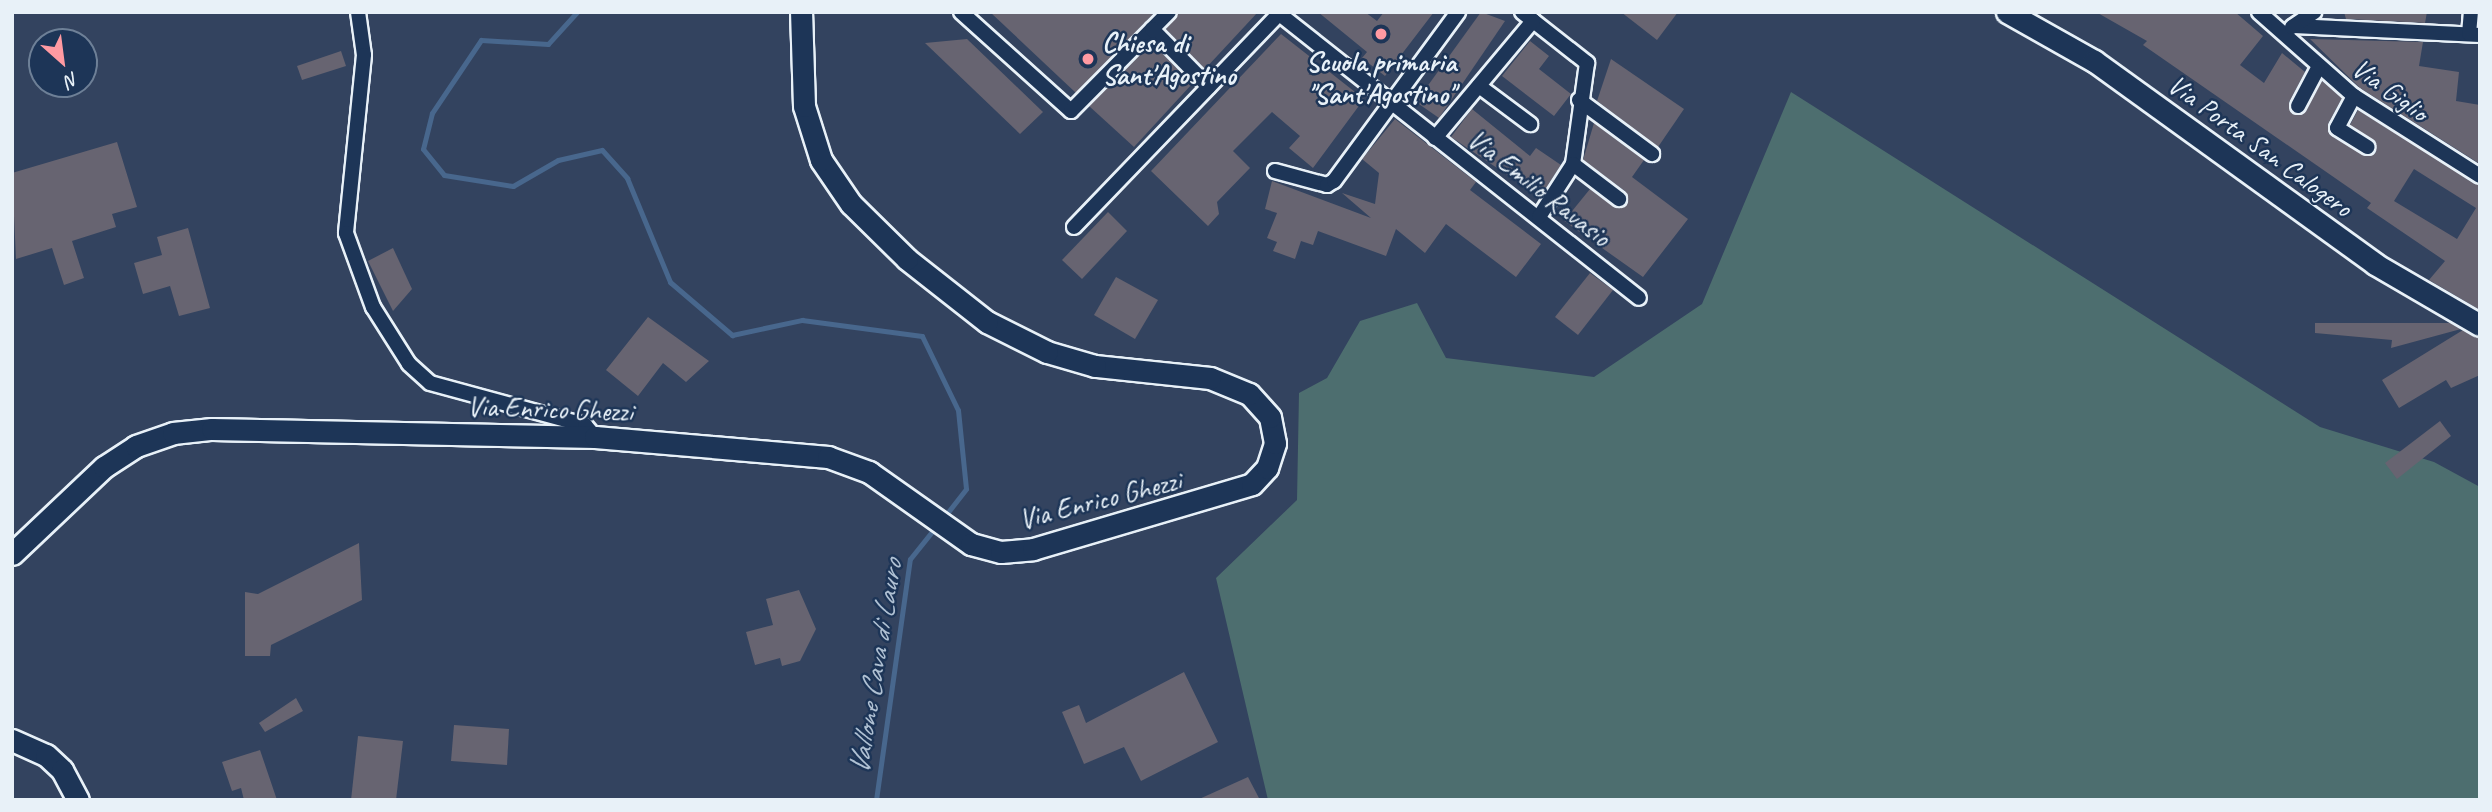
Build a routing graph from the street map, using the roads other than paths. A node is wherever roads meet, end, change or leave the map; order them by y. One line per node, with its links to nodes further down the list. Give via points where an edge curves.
1 (358, 12): 35 (street, via 364,55 346,233 373,307 409,364 430,383 585,425)
2 (801, 12): 35 (street, Via Enrico Ghezzi, via 804,106 821,160 851,204 907,259 987,322 1047,352 1095,366 1210,378 1249,394 1270,417 1275,443 1266,468 1252,484 1228,495 1033,548 1001,552 971,544 869,472 828,457)
3 (961, 12): 13 (street, via 1071,111)
4 (1169, 12): 13 (street)
5 (1458, 12): 20 (street)
6 (2007, 12): 34 (street, Via Porta San Calogero, via 2117,77 2375,264)
7 (2259, 12): 14 (street, Via Giglio)
8 (2314, 12): 12 (street)
9 (2472, 12): 15 (street)
10 (1278, 13): 17 (street); 20 (street, Via Emilio Ravasio)
11 (1528, 17): 18 (street); 21 (street, via 1587,63)
12 (2294, 26): 14 (street); 15 (street)
13 (1152, 29): 17 (street)
14 (2280, 34): 16 (street, Via Giglio)
15 (2474, 34)
16 (2318, 68): 19 (street, Via Giglio); 22 (street)
17 (1209, 86): 32 (street)
18 (1479, 86): 23 (street); 24 (street)
19 (2354, 96): 25 (street, via 2337,128); 29 (street, Via Giglio)
20 (1389, 100): 24 (street, Via Emilio Ravasio); 28 (street, via 1334,181 1327,185)
21 (1579, 100): 26 (street); 27 (street)
22 (2298, 106)
23 (1530, 124)
24 (1436, 138): 31 (street, Via Emilio Ravasio)
25 (2368, 147)
26 (1652, 154)
27 (1573, 164): 30 (street); 31 (street)
28 (1275, 171)
29 (2480, 176)
30 (1619, 200)
31 (1539, 217): 33 (street, Via Emilio Ravasio)
32 (1074, 227)
33 (1639, 298)
34 (2480, 325)
35 (595, 437): 36 (street, Via Enrico Ghezzi, via 212,429 173,433 136,446 104,467)
36 (12, 554)
37 (12, 740): 38 (street, via 46,755 62,769)
38 (78, 800)

